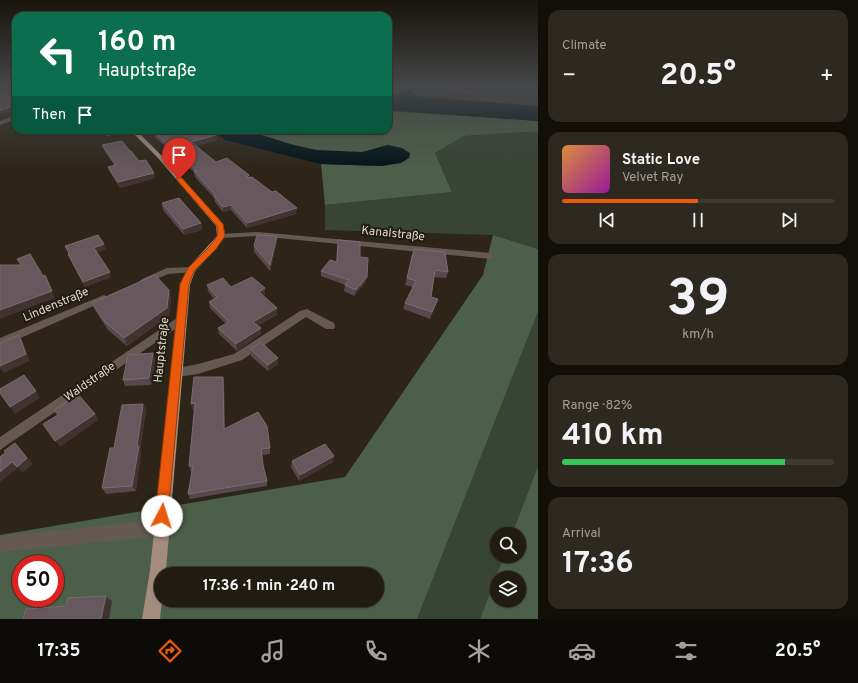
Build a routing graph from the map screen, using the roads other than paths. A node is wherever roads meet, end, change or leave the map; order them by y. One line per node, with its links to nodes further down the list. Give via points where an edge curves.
1 (12, 119): 2 (street)
2 (0, 124)
3 (136, 134): 4 (main road, via 156,152 220,226)
4 (222, 236): 5 (street, Kanalstraße, via 258,234); 6 (main road, Hauptstraße)
5 (491, 256)
6 (191, 270): 7 (street, via 167,271); 9 (main road, Hauptstraße, via 185,284)
7 (138, 284)
8 (116, 293): 11 (street, Lindenstraße)
9 (180, 320): 12 (main road, Hauptstraße); 13 (street, Waldstraße)
10 (330, 326): 12 (street, via 304,314 238,357 198,369)
11 (0, 343)
12 (176, 372): 14 (main road, Hauptstraße)
13 (0, 444)
14 (161, 528): 15 (street); 16 (main road, Hauptstraße)
15 (0, 544)
16 (151, 619)

